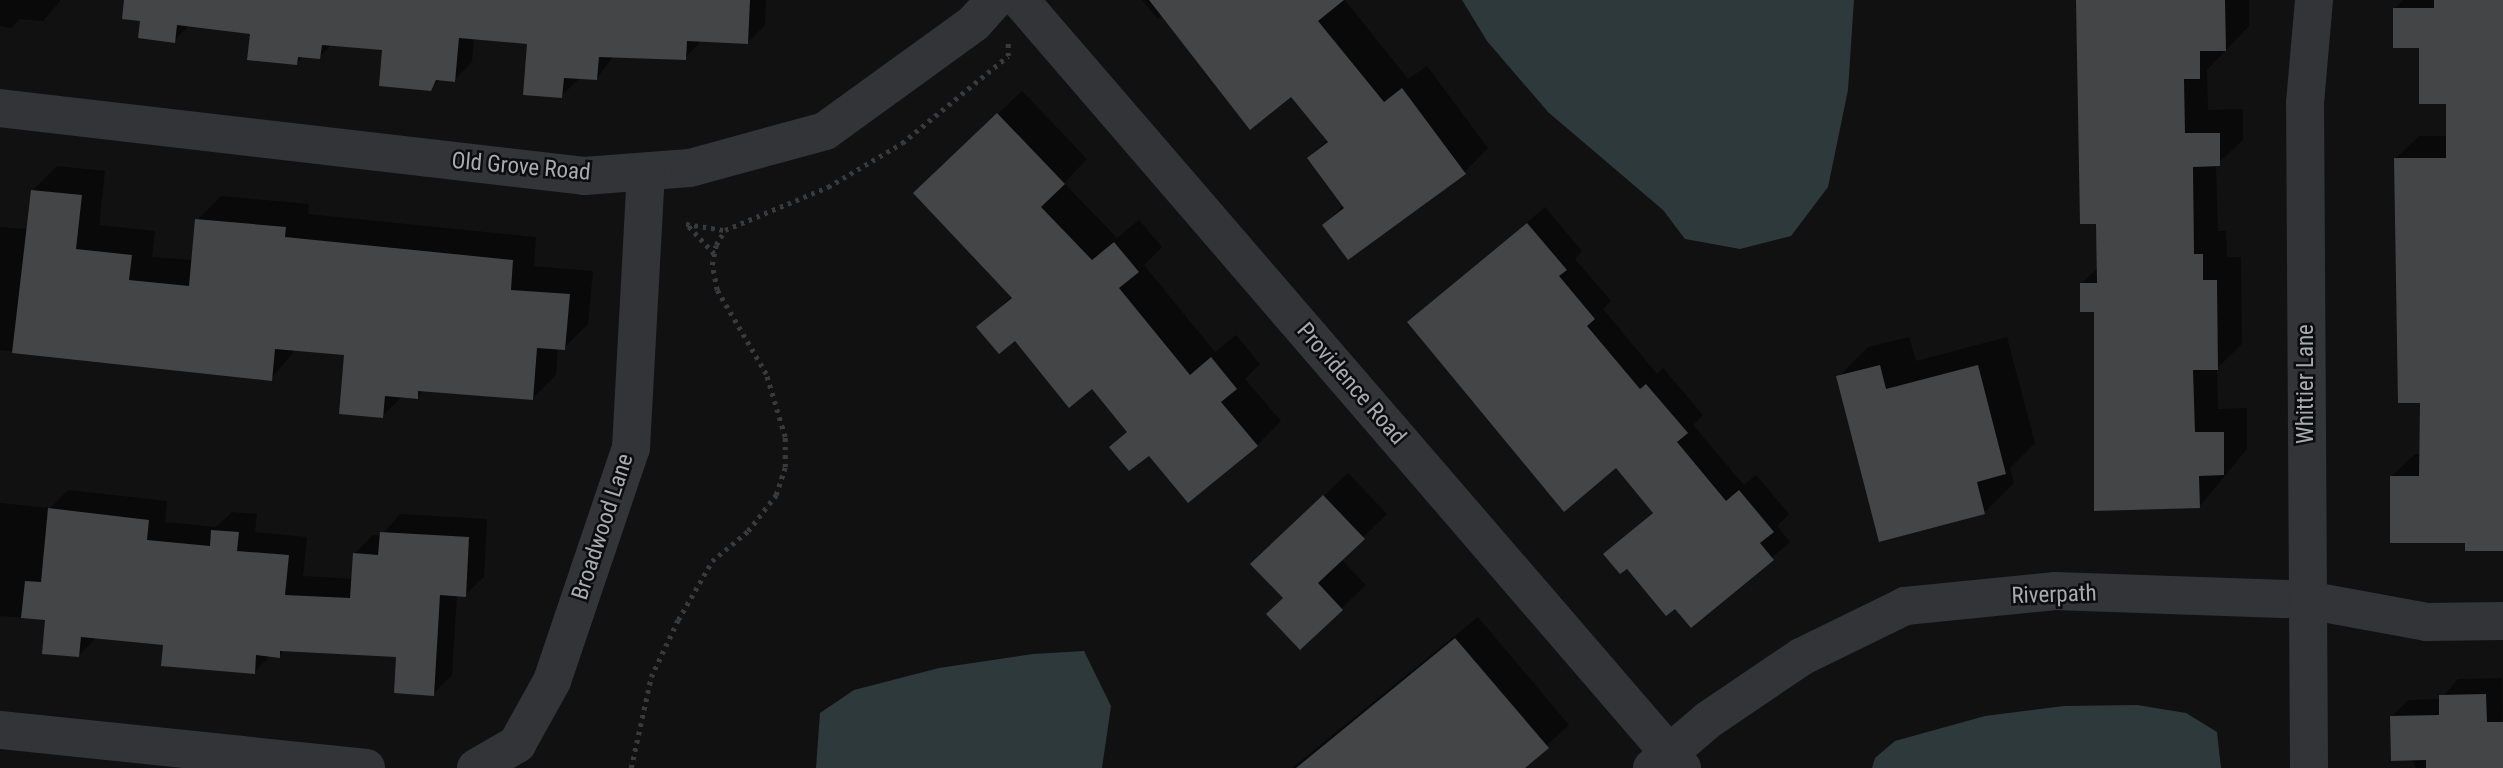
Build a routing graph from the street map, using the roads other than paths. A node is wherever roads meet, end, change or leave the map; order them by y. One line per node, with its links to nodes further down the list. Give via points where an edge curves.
1 (2314, 0): 5 (street, Whittier Lane, via 2305,103)
2 (1000, 3): 4 (street, Old Grove Road, via 825,131 691,168); 8 (street, Providence Road)
3 (0, 108): 4 (street, Old Grove Road, via 584,176)
4 (646, 172): 10 (street, Broadwood Lane, via 631,448 552,681 517,744)
5 (2307, 600): 6 (street, Riverpath, via 2427,621); 8 (street, Riverpath, via 2055,591 1905,606 1801,657 1708,720); 11 (street, Whittier Lane)
6 (2503, 621)
7 (0, 730): 9 (street)
8 (1667, 763)
9 (366, 768)
10 (476, 768)
11 (2309, 768)

